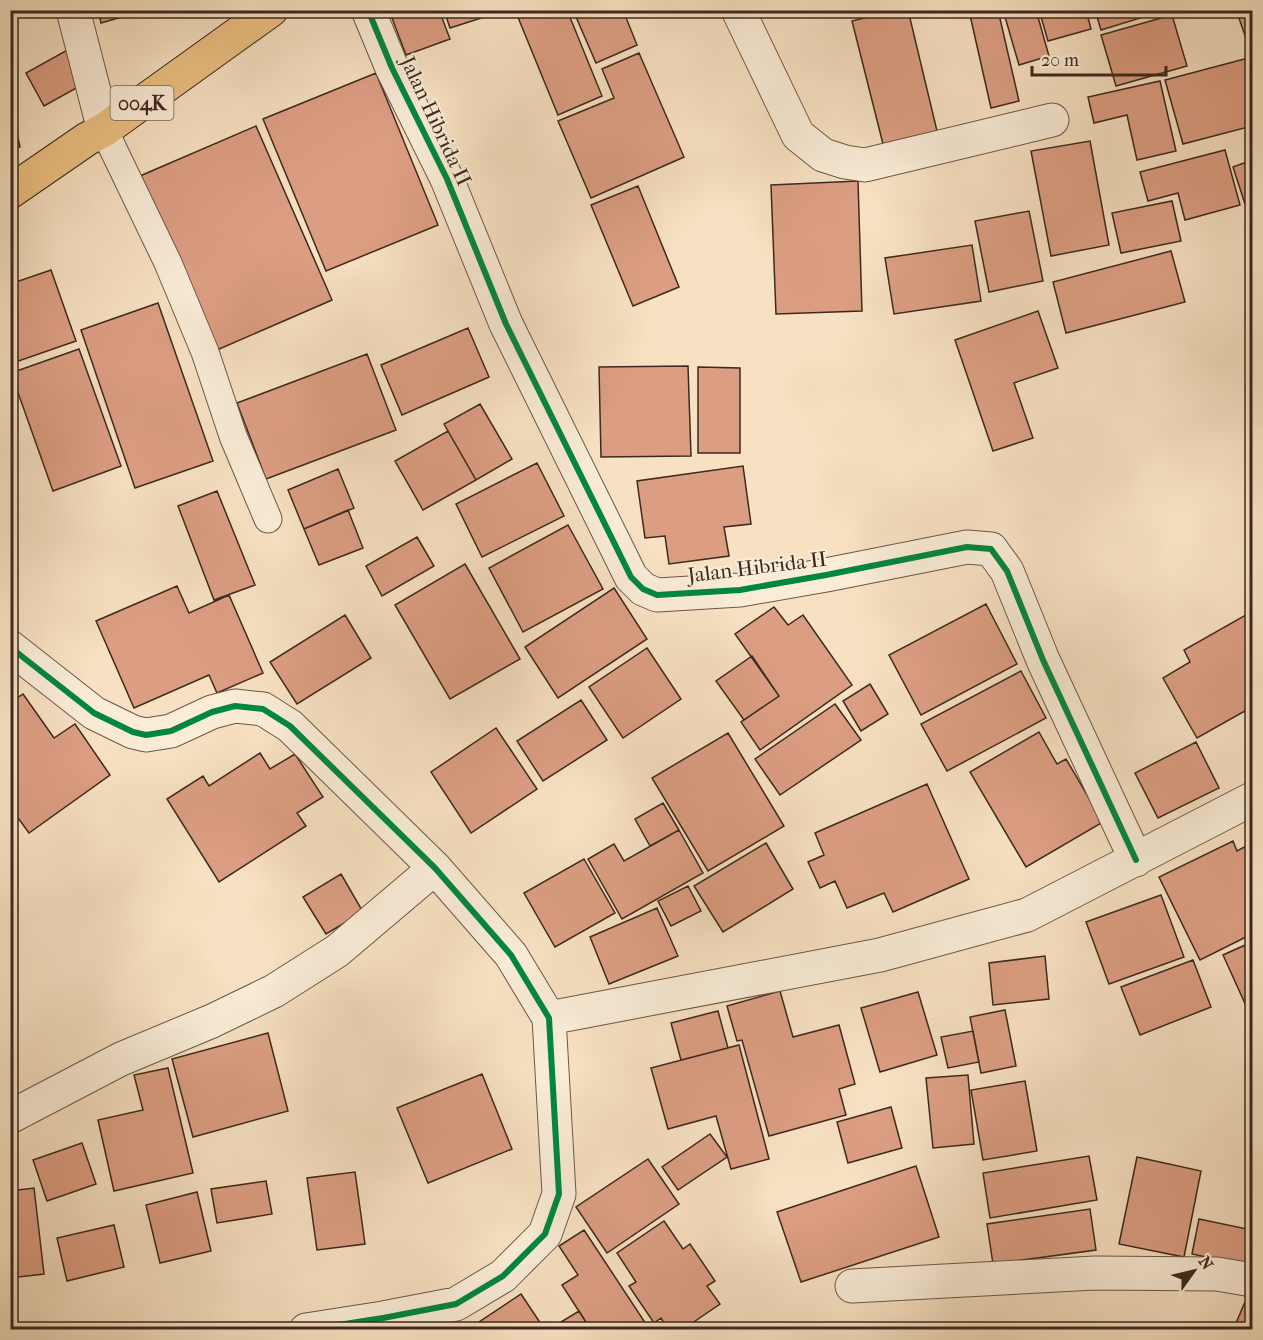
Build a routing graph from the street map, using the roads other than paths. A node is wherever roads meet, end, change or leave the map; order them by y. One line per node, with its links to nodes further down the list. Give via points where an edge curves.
1 (73, 10): 6 (street)
2 (271, 10): 6 (main road, 004K)
3 (368, 10): 11 (street, Jalan Hibrida II, via 447,179 506,324 631,577 657,595 740,590 967,547 991,549 1007,571 1043,660)
4 (738, 10): 5 (street, via 798,135 823,155 866,165)
5 (1052, 120)
6 (104, 130): 7 (main road, 004K); 8 (lane, via 168,263)
7 (10, 192)
8 (268, 519)
9 (10, 647): 12 (street, via 94,713 133,732 146,735 171,731 235,706 263,709 290,726)
10 (1252, 801): 11 (street)
11 (1136, 860): 13 (street, via 1027,915 880,955)
12 (435, 868): 13 (street, via 511,955); 14 (street, via 337,951 274,991 121,1059)
13 (549, 1018): 17 (street, via 559,1194 545,1234 503,1276 456,1304)
14 (10, 1117)
15 (1252, 1280): 16 (street, via 1216,1274 1095,1273)
16 (852, 1286)
17 (306, 1329)

